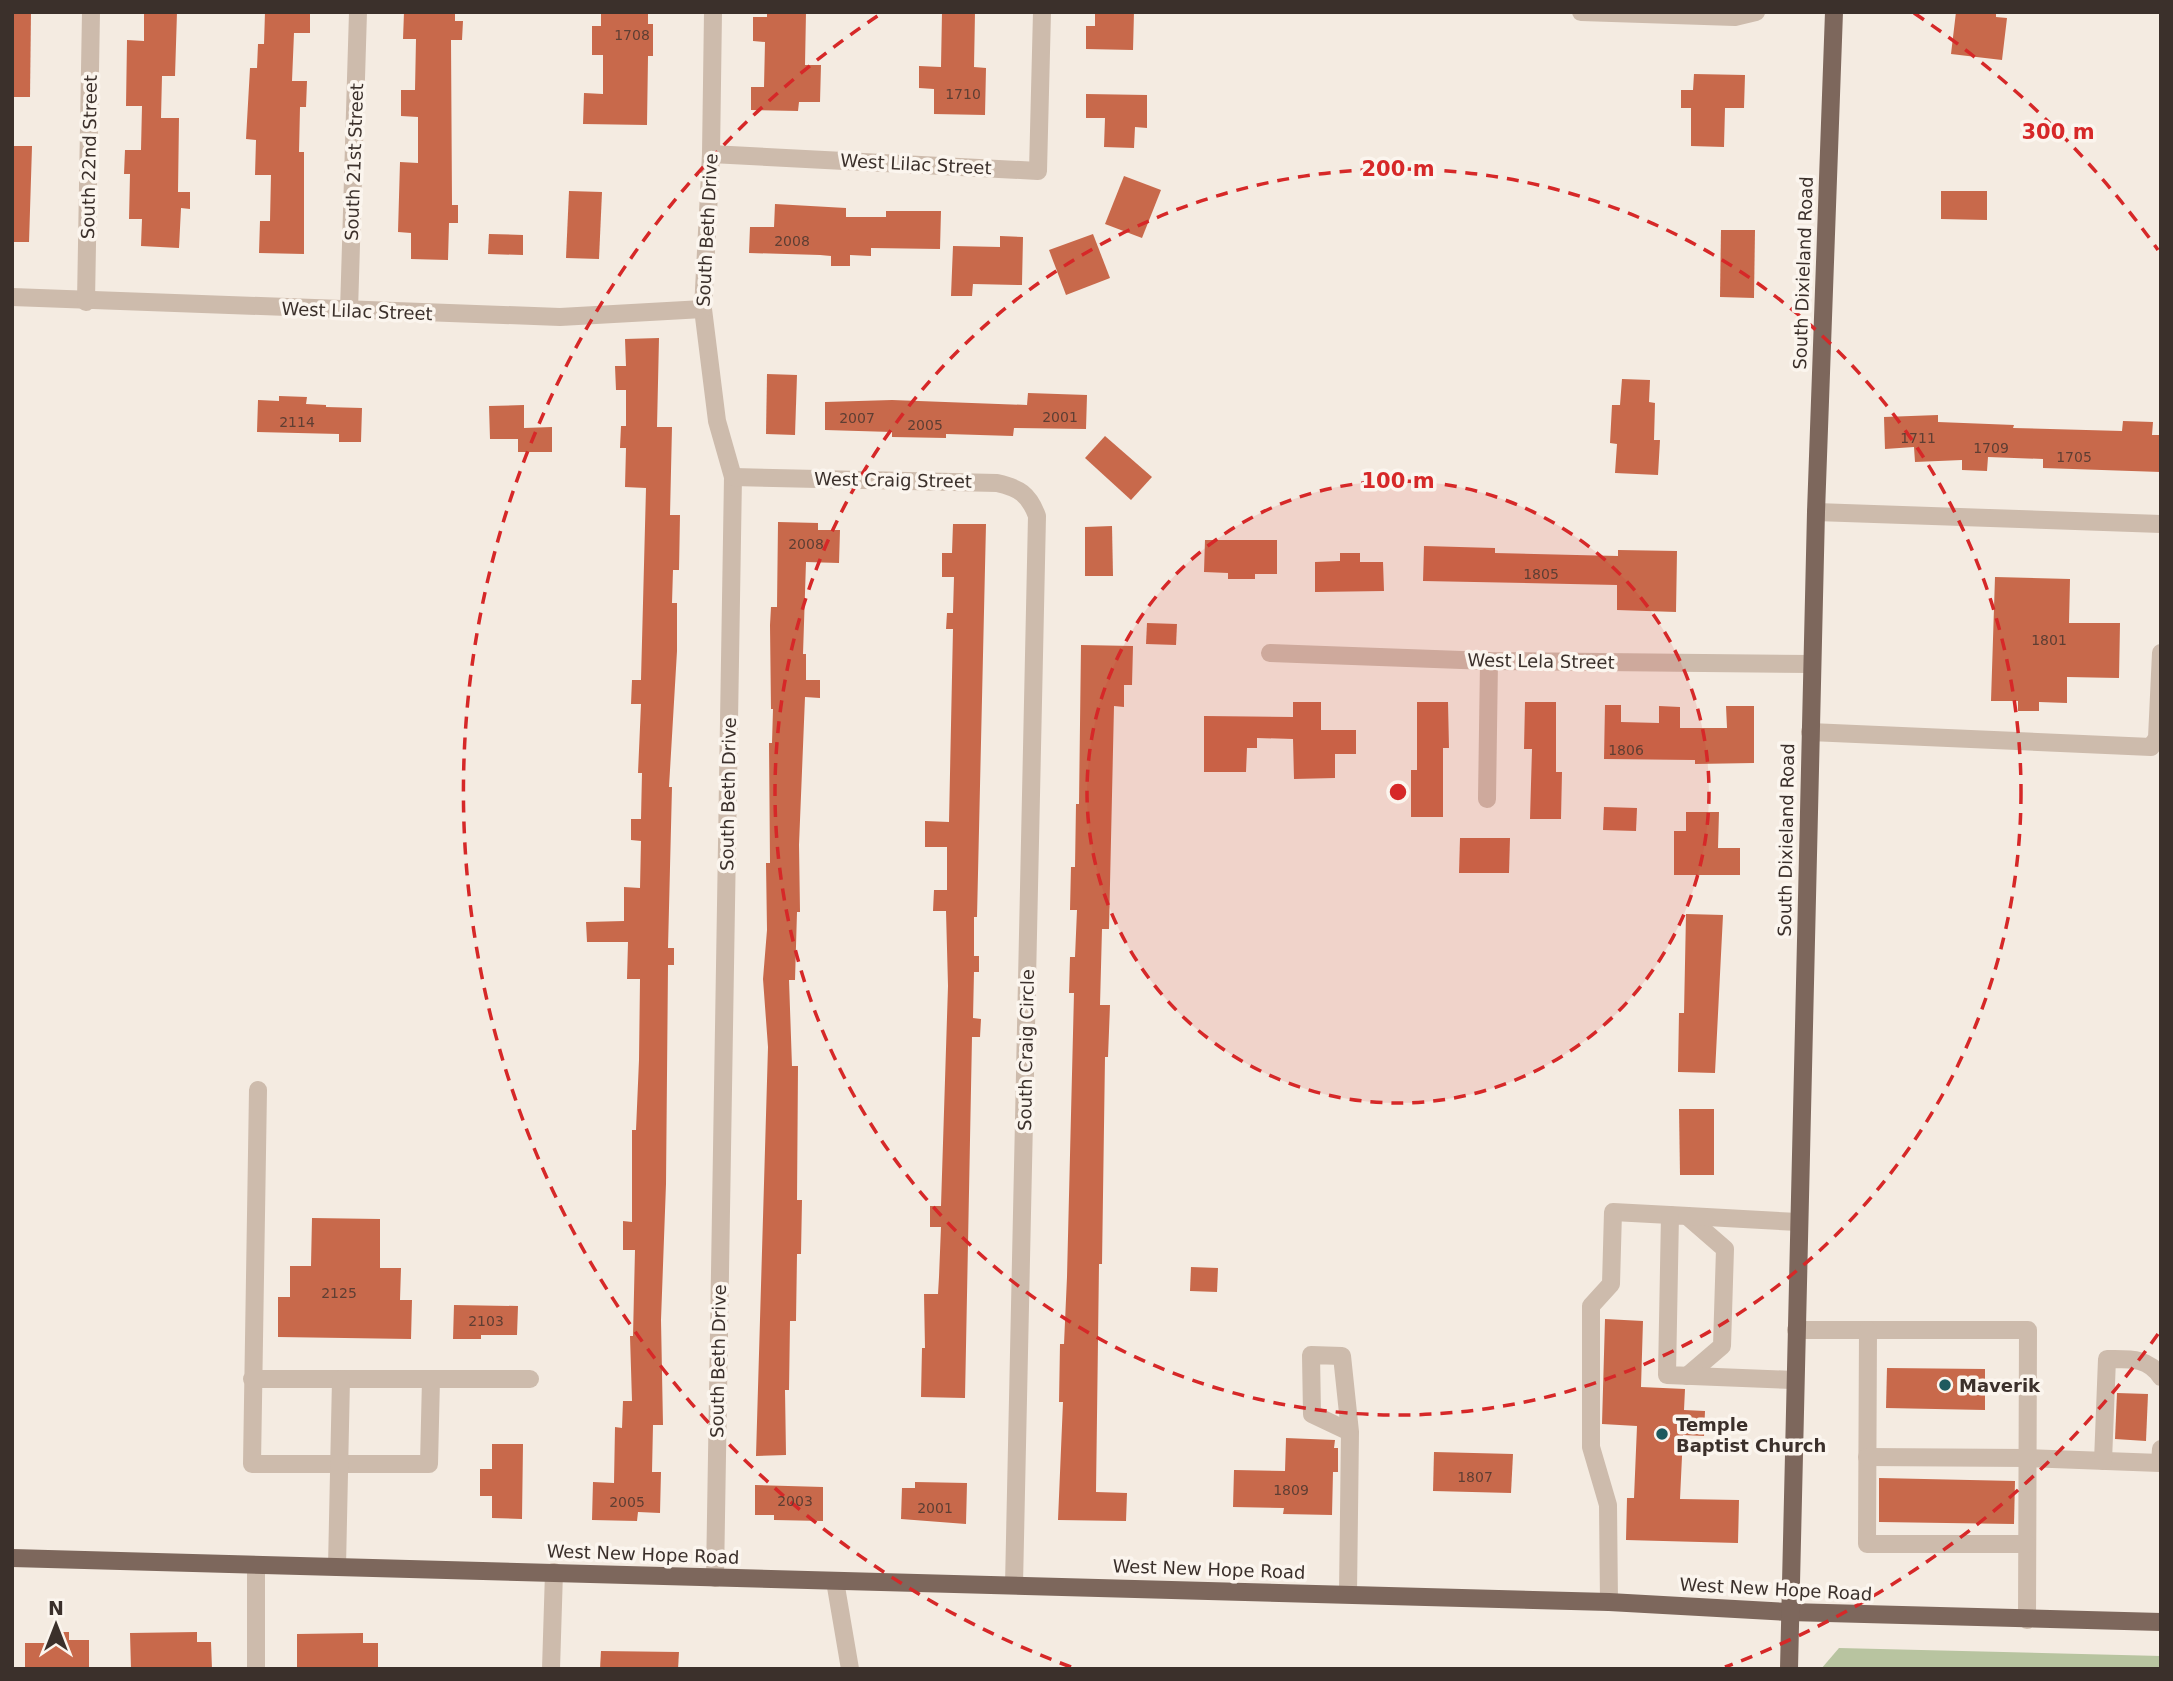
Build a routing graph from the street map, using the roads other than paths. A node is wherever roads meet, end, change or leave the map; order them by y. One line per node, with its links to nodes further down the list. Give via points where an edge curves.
1 (91, 12): 10 (street, South 22nd Street)
2 (358, 12): 12 (street, South 21st Street)
3 (713, 12): 8 (street, South Beth Drive)
4 (1042, 12): 8 (street, West Lilac Street, via 1038,171)
5 (1581, 12): 6 (street, via 1735,17)
6 (1756, 12)
7 (1834, 12): 14 (main road, South Dixieland Road)
8 (711, 154): 11 (street, South Beth Drive)
9 (12, 297): 10 (street, West Lilac Street)
10 (86, 302): 12 (street, West Lilac Street)
11 (703, 309): 12 (street, West Lilac Street, via 560,317); 13 (street, South Beth Drive, via 717,421)
12 (349, 311)
13 (733, 477): 15 (street, West Craig Street, via 997,483 1017,488 1031,499); 47 (street, South Beth Drive)
14 (1816, 512): 16 (street); 20 (main road, South Dixieland Road)
15 (1037, 516): 49 (street, South Craig Circle)
16 (2161, 524)
17 (1270, 653): 19 (street, West Lela Street)
18 (2161, 653): 21 (street)
19 (1489, 661): 20 (street, West Lela Street); 23 (street)
20 (1812, 664): 22 (main road, South Dixieland Road)
21 (2160, 689): 22 (street, via 2157,738 2151,747)
22 (1810, 732): 26 (main road, South Dixieland Road)
23 (1487, 799)
24 (258, 1090): 31 (street)
25 (1679, 1215): 26 (street); 29 (street, via 1667,1375); 29 (street, via 1725,1249 1722,1346); 51 (street, via 1613,1212 1611,1284 1591,1306 1591,1447 1608,1505)
26 (1798, 1222): 27 (main road, South Dixieland Road)
27 (1796, 1330): 28 (street); 35 (main road, South Dixieland Road)
28 (1868, 1330): 38 (street); 39 (street, via 2028,1330)
29 (1687, 1376): 35 (street)
30 (2161, 1377): 40 (street, via 2154,1367 2138,1359 2107,1359)
31 (252, 1379): 32 (street); 41 (street, via 252,1464)
32 (341, 1379): 33 (street); 41 (street)
33 (430, 1379): 34 (street); 41 (street, via 429,1464)
34 (530, 1379)
35 (1794, 1380): 52 (main road, South Dixieland Road)
36 (1350, 1432): 50 (street)
37 (2161, 1449): 40 (street, via 2160,1463)
38 (1867, 1457): 39 (street); 42 (street, via 1867,1544)
39 (2027, 1458): 40 (street); 42 (street)
40 (2103, 1461)
41 (339, 1465): 45 (street)
42 (2027, 1544): 53 (street)
43 (12, 1558): 44 (main road, West New Hope Road)
44 (256, 1565): 45 (main road, West New Hope Road); 55 (street)
45 (337, 1567): 46 (main road, West New Hope Road)
46 (554, 1572): 47 (main road, West New Hope Road); 56 (street)
47 (715, 1578): 48 (main road, West New Hope Road)
48 (835, 1581): 49 (main road, West New Hope Road); 57 (street)
49 (1014, 1585): 50 (main road, West New Hope Road)
50 (1348, 1594): 51 (main road, West New Hope Road)
51 (1609, 1602): 52 (main road, West New Hope Road)
52 (1788, 1612): 53 (main road, West New Hope Road); 58 (main road, South Dixieland Road)
53 (2027, 1620): 54 (main road, West New Hope Road)
54 (2161, 1622)
55 (256, 1669)
56 (551, 1669)
57 (850, 1669)
58 (1788, 1669)

